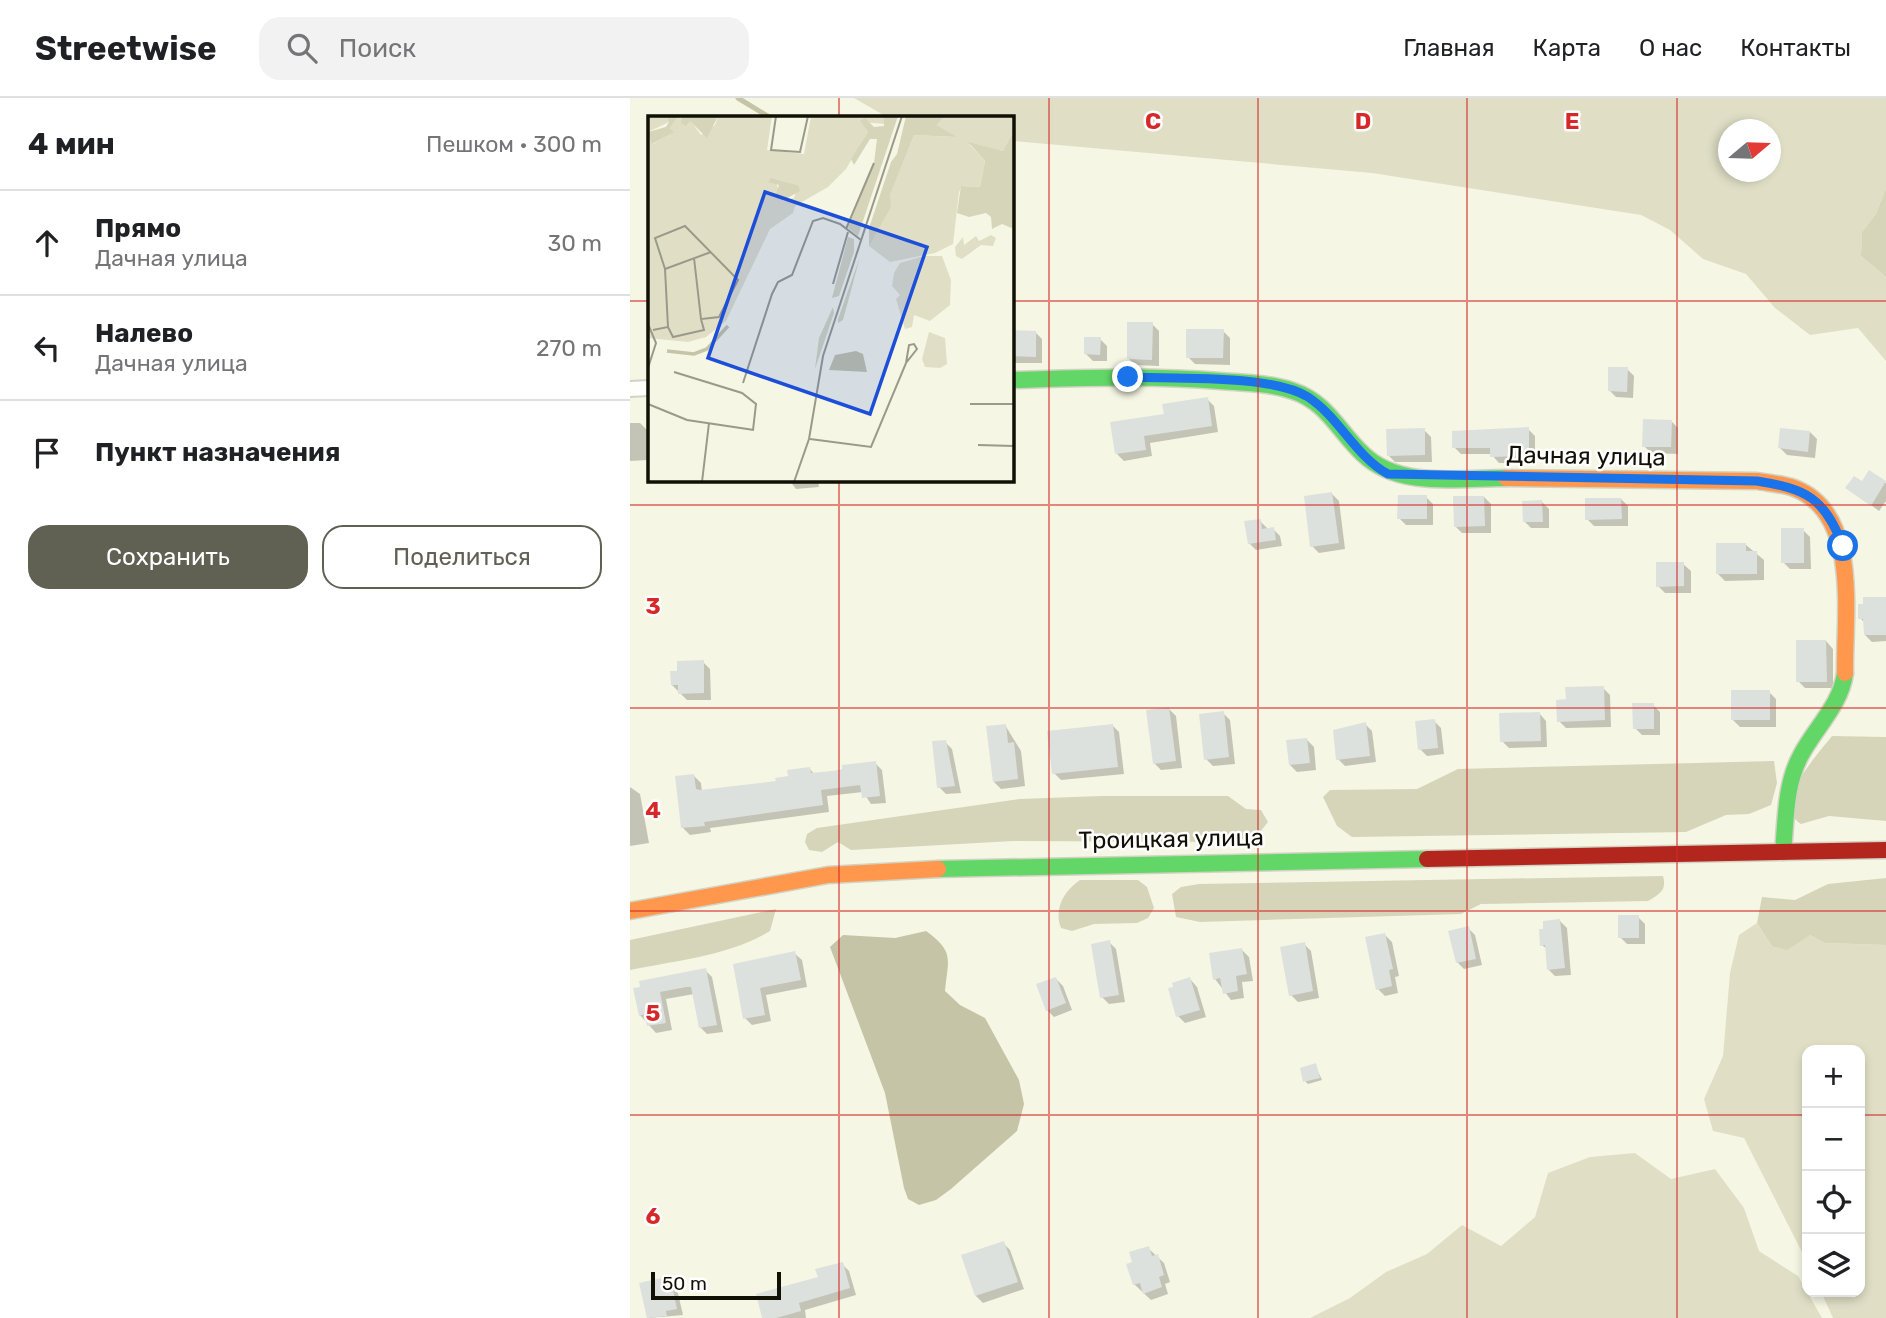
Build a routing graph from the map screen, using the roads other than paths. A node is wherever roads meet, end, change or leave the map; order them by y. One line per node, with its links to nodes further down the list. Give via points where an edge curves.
1 (1013, 380): 5 (main road, Дачная улица, via 1128,377 1282,386 1316,403 1335,419 1353,446 1388,474 1757,481 1795,488 1819,504 1834,522 1843,546 1845,676 1840,697 1799,758 1790,786)
2 (648, 388): 3 (street)
3 (630, 389)
4 (1886, 850): 5 (main road, Троицкая улица)
5 (1783, 852): 6 (main road, Троицкая улица, via 913,869 828,875)
6 (630, 911)

